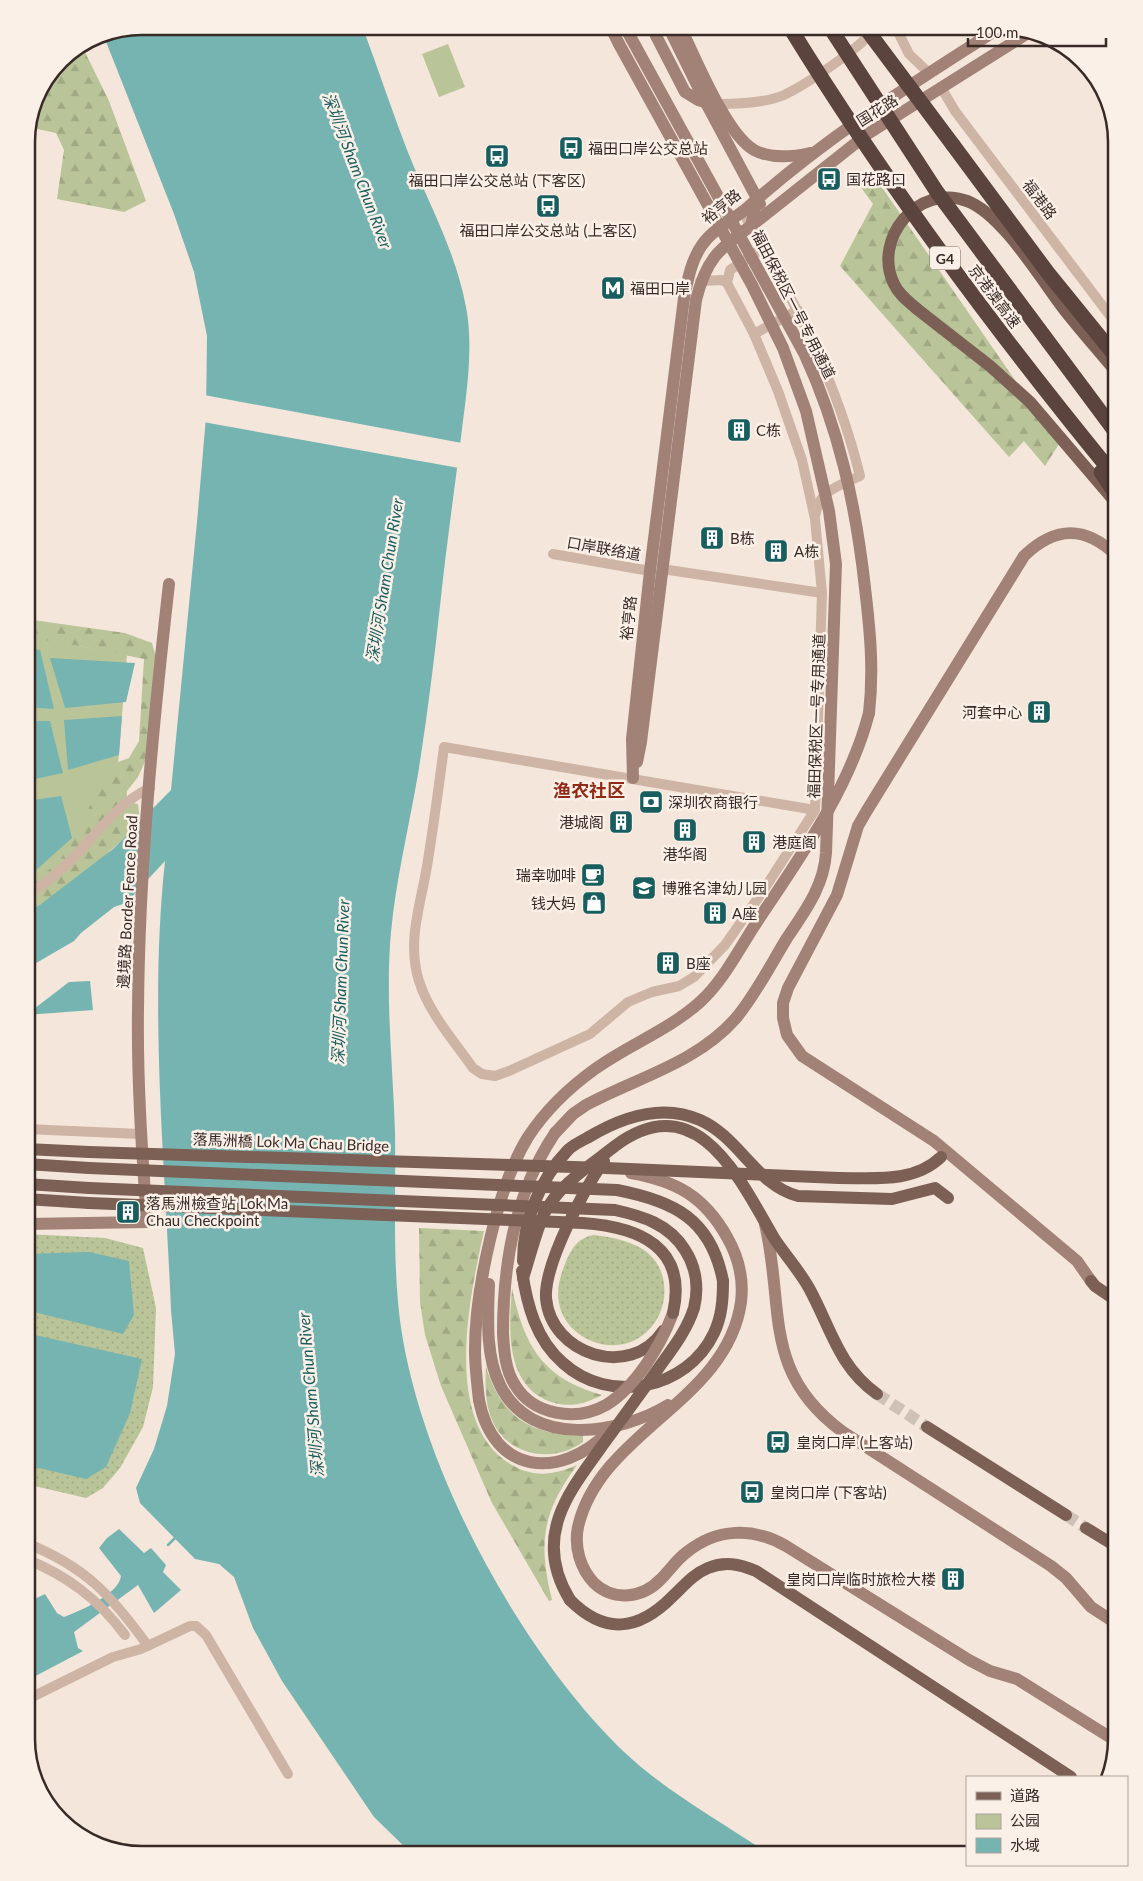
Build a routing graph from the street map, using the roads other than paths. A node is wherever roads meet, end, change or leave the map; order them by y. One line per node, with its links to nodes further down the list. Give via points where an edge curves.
1 (619, 35): 13 (main road)
2 (625, 35): 13 (main road)
3 (656, 35): 16 (main road, via 685,92)
4 (672, 35): 16 (main road)
5 (684, 35): 17 (main road)
6 (795, 35): 31 (highway, 京港澳高速 / G4, bridge, via 893,188)
7 (835, 35): 32 (highway, 京港澳高速 / G4, bridge, via 937,192)
8 (868, 35): 17 (street, via 858,47 784,94)
9 (871, 35): 29 (highway, bridge, via 1048,273)
10 (900, 35): 14 (street, via 909,54)
11 (987, 35): 14 (main road, 国花路)
12 (1022, 37): 15 (main road, 国花路)
13 (625, 41): 56 (main road, 福田保税区一号专用通道, bridge, via 783,348 806,410 829,511 836,564 826,853 824,875 813,898 731,1023 695,1052 586,1105 574,1114 555,1133 540,1157); 59 (main road, 福田保税区一号专用通道, bridge, via 804,353 825,402 849,485 861,556 872,662 869,713 862,742 840,790 723,974 691,1009 595,1069 538,1124 510,1173)
14 (929, 73): 18 (main road, 国花路)
15 (942, 89): 21 (main road, 国花路, via 866,135); 27 (street, 福港路, via 955,111)
16 (706, 103): 17 (main road); 19 (main road)
17 (719, 104): 18 (main road, via 734,131 753,149 779,156)
18 (810, 153): 19 (main road, 国花路)
19 (757, 199): 20 (main road, 裕亨路); 21 (main road); 22 (main road, 裕亨路)
20 (742, 212): 22 (street); 39 (main road, 裕亨路, via 703,243 690,272 684,298)
21 (765, 214): 22 (main road, 国花路)
22 (751, 226): 23 (street); 24 (main road, 裕亨路, via 723,245 709,262)
23 (763, 247): 25 (street, via 730,270); 26 (street)
24 (700, 281): 25 (street, via 722,280); 39 (main road, 裕亨路)
25 (727, 283): 28 (street)
26 (798, 310): 28 (street); 36 (street, via 835,390 860,476 824,494)
27 (1108, 313)
28 (754, 334): 36 (street, via 792,428)
29 (1108, 346)
30 (1108, 362): 35 (main road, bridge, via 1007,234 980,208 967,201 944,198 918,206 897,226 891,239 888,262 898,292 1030,402)
31 (1055, 404): 33 (highway, 京港澳高速 / G4, bridge); 34 (highway, bridge)
32 (1108, 422)
33 (1108, 467)
34 (1108, 483)
35 (1108, 493)
36 (815, 519): 41 (street)
37 (1108, 548): 61 (main road, via 1089,536 1060,533 1034,546 1024,556 858,826 837,895 783,1003 787,1034 802,1056 941,1146 1077,1261 1095,1286)
38 (553, 554): 39 (street, 口岸联络道)
39 (656, 570): 41 (street, 口岸联络道); 42 (main road, 裕亨路, via 642,742)
40 (169, 584): 43 (main road, 邊境路 Border Fence Road)
41 (822, 593): 44 (street)
42 (633, 778): 44 (street); 44 (street, via 444,747 428,862 415,921 414,945 418,979 427,1002 473,1068 482,1074 495,1076 509,1072 581,1039 628,1002 679,986 694,977 724,945)
43 (150, 788): 45 (street, via 130,797 71,860); 47 (main road, 邊境路 Border Fence Road, via 141,892 138,1011)
44 (815, 810)
45 (35, 889)
46 (35, 1129): 47 (street)
47 (140, 1134): 58 (main road, 邊境路 Border Fence Road, via 147,1222)
48 (625, 1138): 57 (main road, via 661,1126 698,1134 727,1162); 60 (main road, via 572,1178 545,1212); 62 (main road, bridge, via 594,1175 556,1254 547,1282 549,1310 561,1334 583,1351 608,1358 631,1354 654,1342)
49 (35, 1149): 52 (main road, 落馬洲橋 Lok Ma Chau Bridge, bridge)
50 (941, 1157): 52 (main road, 落馬洲橋 Lok Ma Chau Bridge, bridge, via 929,1168 900,1177 839,1178)
51 (35, 1165): 60 (main road, bridge, via 617,1190 654,1198 684,1213 705,1234 714,1250 723,1281 721,1314 714,1334 689,1365 656,1383 619,1388 590,1381 575,1373 551,1350 534,1323)
52 (606, 1168): 63 (main road, bridge, via 671,1183 699,1200 716,1218 731,1244 743,1284 739,1313)
53 (35, 1185): 65 (main road, bridge, via 596,1209 650,1220 665,1229 685,1250 694,1268 696,1293 689,1320 675,1346)
54 (948, 1198): 60 (main road, via 935,1188 892,1199 786,1193 769,1182 708,1124 679,1114 646,1114 628,1118 594,1134 569,1148 556,1164 536,1198 530,1216 523,1255)
55 (35, 1200): 62 (main road, bridge, via 599,1224 641,1234 669,1262 676,1288)
56 (521, 1204): 60 (main road, via 519,1240); 62 (main road, 福田保税区一号专用通道, bridge, via 505,1274 503,1333 509,1372 521,1394 540,1408 574,1414 607,1404 662,1341)
57 (763, 1218): 64 (main road, via 808,1286 848,1366 864,1385); 74 (main road, via 782,1347 792,1374 813,1405 843,1432 1051,1566 1091,1607)
58 (35, 1224)
59 (493, 1234): 63 (main road, via 488,1314 492,1358 506,1394 514,1405 533,1419 571,1430 606,1427 646,1416 688,1390); 65 (main road, 福田保税区一号专用通道, bridge, via 476,1326 475,1350 479,1400 484,1420 496,1441 515,1456 536,1464 559,1463 602,1439)
60 (523, 1278)
61 (1108, 1295)
62 (673, 1313)
63 (723, 1351): 78 (main road, via 712,1368 615,1461 589,1497 578,1528 577,1549 584,1569 596,1584 618,1596 641,1592 659,1582 685,1553 700,1543 730,1532 757,1534 786,1546 976,1665 1022,1682)
64 (877, 1394)
65 (621, 1420): 80 (main road, bridge, via 576,1482 555,1531 554,1563 560,1583 580,1610 604,1624 628,1624 650,1616 706,1569 741,1564)
66 (927, 1427): 67 (main road)
67 (1066, 1515)
68 (1086, 1528): 69 (main road)
69 (1108, 1542)
70 (35, 1547): 76 (street, via 70,1564 108,1595)
71 (35, 1563): 73 (street)
72 (35, 1566): 73 (street)
73 (43, 1566): 75 (street, via 94,1599)
74 (1108, 1618)
75 (125, 1635)
76 (148, 1646): 77 (street, via 113,1657); 79 (street, via 190,1626 196,1626 206,1635)
77 (35, 1696)
78 (1108, 1736)
79 (288, 1774)
80 (1069, 1776)

